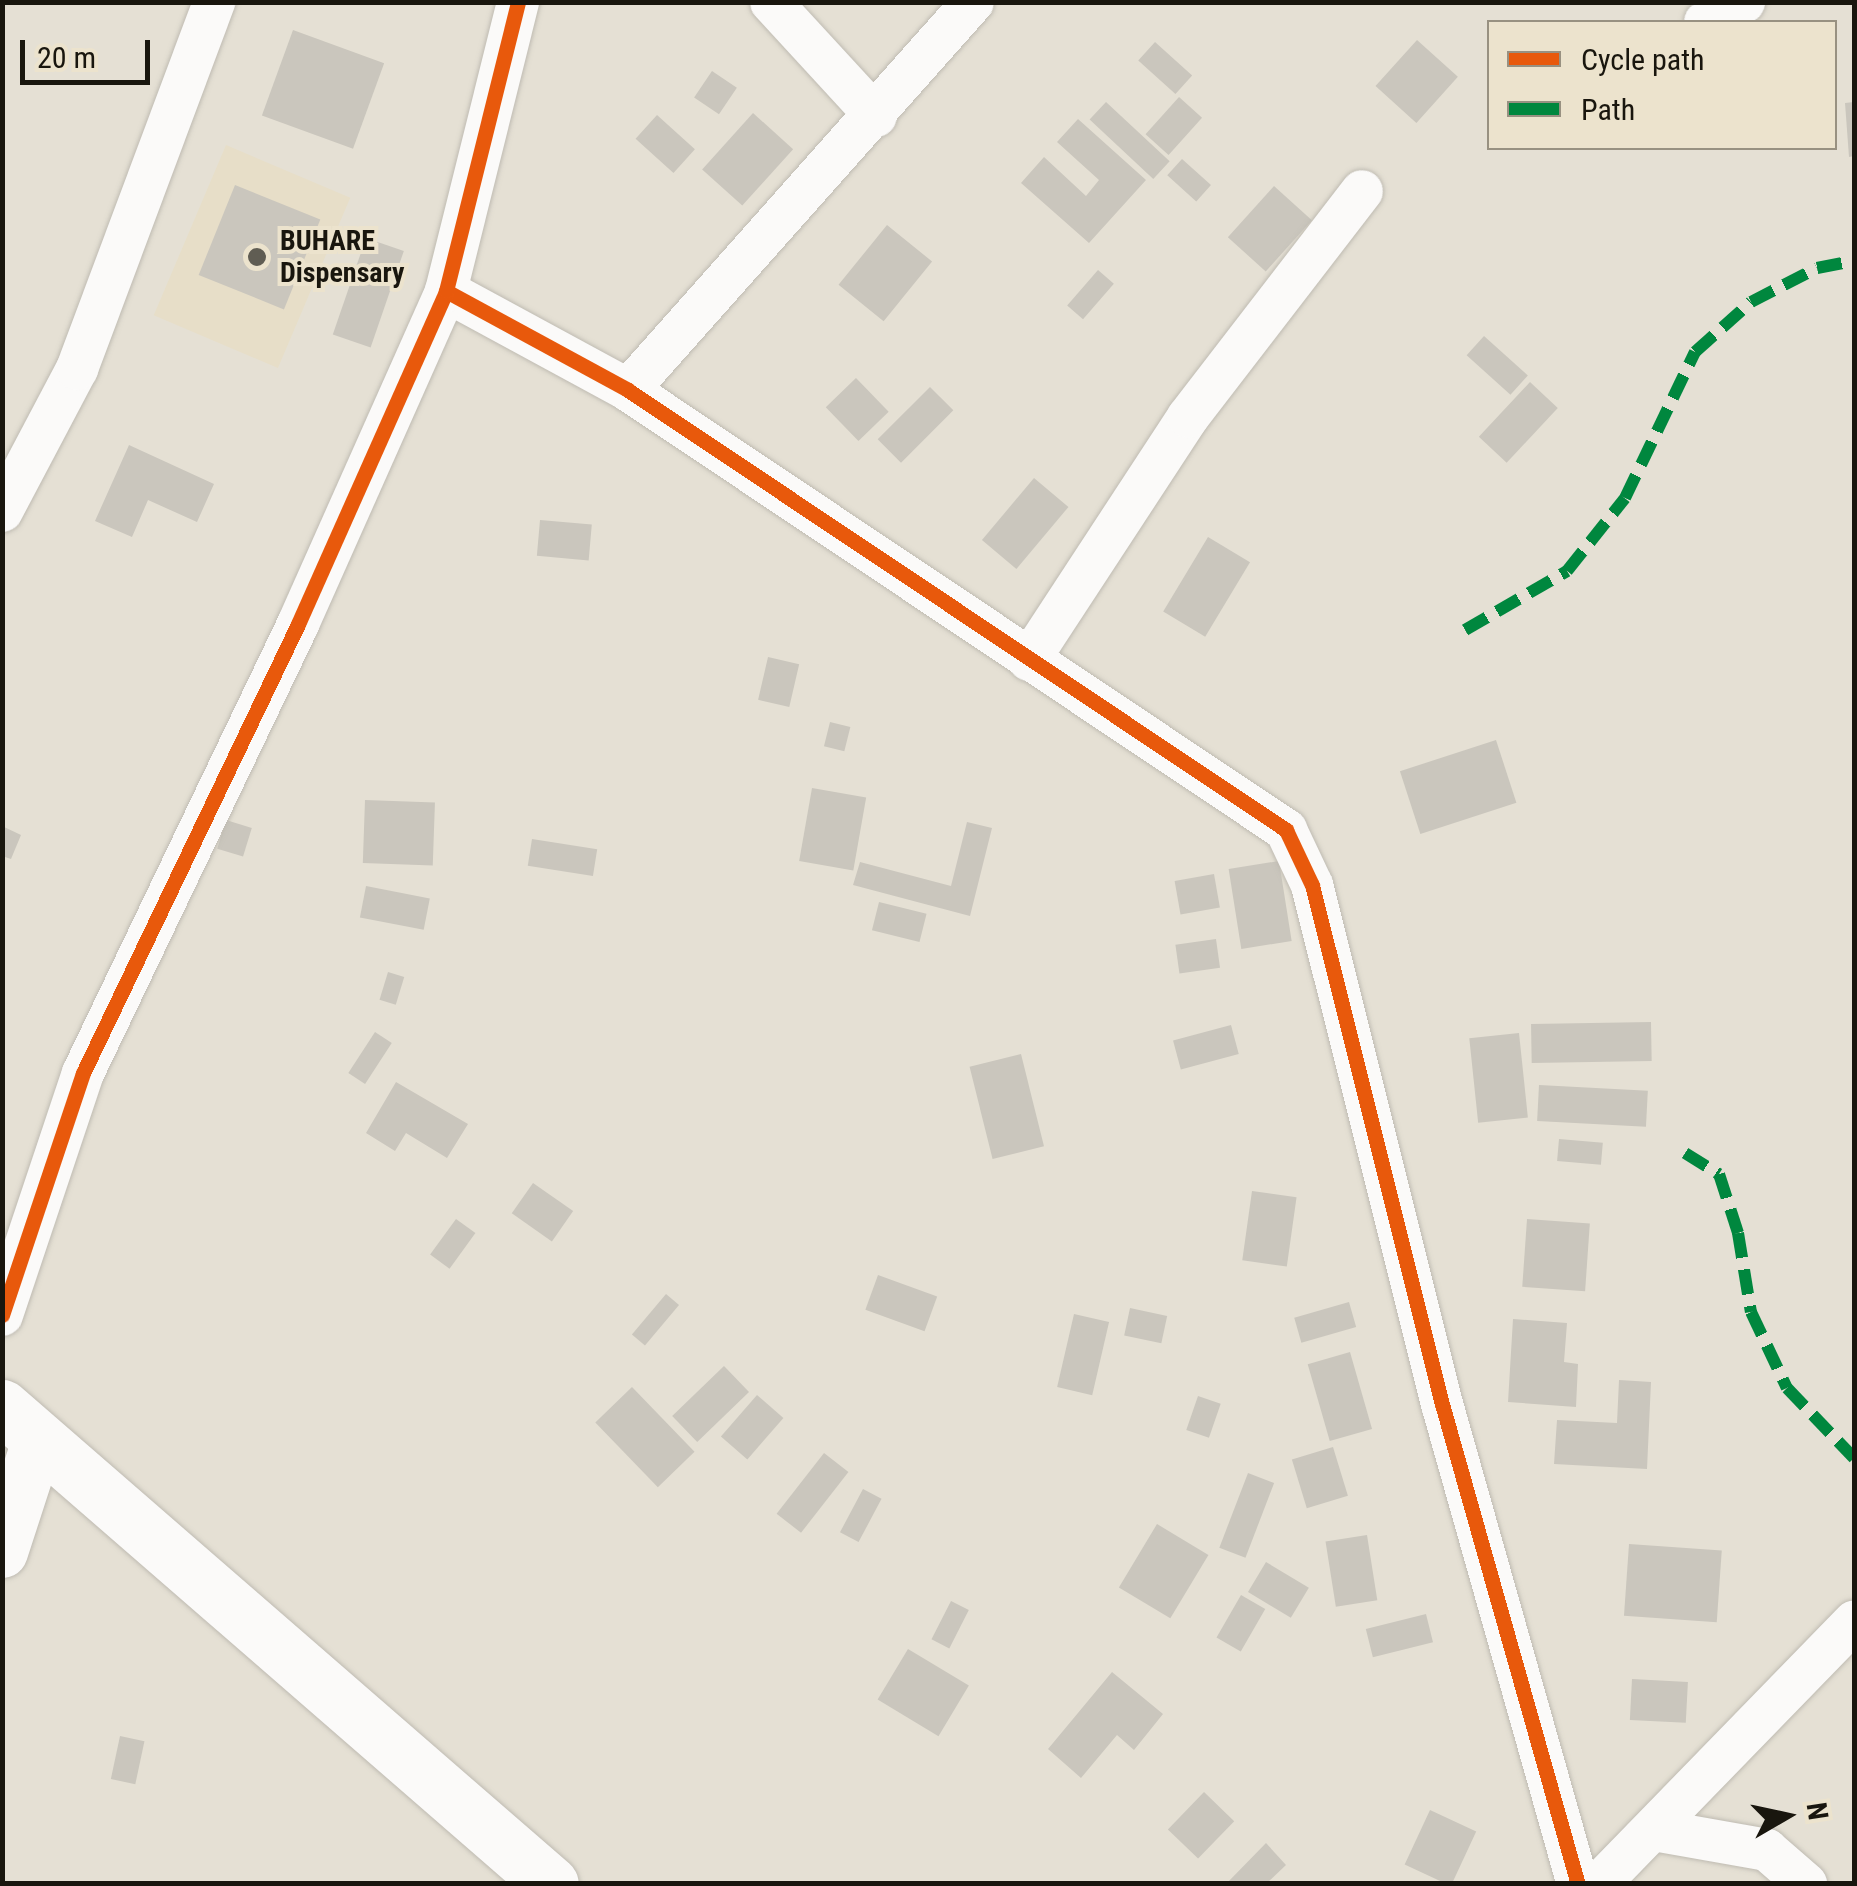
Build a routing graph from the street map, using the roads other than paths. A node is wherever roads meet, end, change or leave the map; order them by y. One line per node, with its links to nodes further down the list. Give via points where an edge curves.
1 (214, 2): 11 (street, via 76,369)
2 (518, 2): 9 (street)
3 (771, 2): 7 (street)
4 (973, 2): 7 (street)
5 (1744, 2): 6 (street)
6 (1709, 20)
7 (876, 116): 10 (street)
8 (1362, 191): 12 (street, via 1188,417)
9 (446, 291): 10 (street); 13 (street, via 298,624 96,1042)
10 (628, 390): 12 (street)
11 (2, 510)
12 (1030, 660): 19 (street, via 1286,830 1312,885 1432,1367)
13 (2, 1314)
14 (20, 1424): 15 (street); 18 (main road)
15 (2, 1552)
16 (1854, 1622): 17 (street)
17 (1654, 1830): 20 (street); 21 (street, via 1767,1850)
18 (551, 1884)
19 (1578, 1884)
20 (1598, 1884)
21 (1806, 1884)

